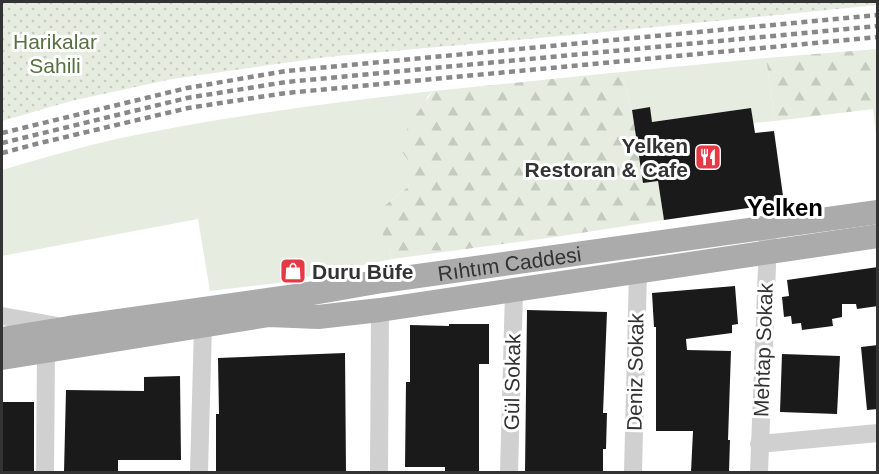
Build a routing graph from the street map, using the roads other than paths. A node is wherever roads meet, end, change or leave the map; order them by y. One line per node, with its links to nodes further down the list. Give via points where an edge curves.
1 (878, 212): 2 (main road, Rıhtım Caddesi)
2 (768, 227): 4 (street, Mehtap Sokak); 10 (main road, Rıhtım Caddesi)
3 (878, 236): 4 (main road, Rıhtım Caddesi)
4 (767, 252): 5 (main road, Rıhtım Caddesi); 16 (street, Mehtap Sokak)
5 (638, 271): 6 (main road, Rıhtım Caddesi); 21 (street, Deniz Sokak)
6 (514, 291): 7 (main road, Rıhtım Caddesi); 20 (street, Gül Sokak)
7 (380, 310): 9 (main road, Rıhtım Caddesi, via 318,316 269,315); 19 (street)
8 (2, 316): 10 (street, Rıhtım Caddesi)
9 (203, 326): 12 (main road, Rıhtım Caddesi); 18 (street)
10 (69, 328): 11 (main road, Rıhtım Caddesi); 12 (street, Rıhtım Caddesi)
11 (2, 339)
12 (115, 341): 13 (main road, Rıhtım Caddesi)
13 (46, 352): 14 (main road, Rıhtım Caddesi); 17 (street)
14 (2, 358)
15 (878, 433): 16 (street)
16 (759, 444): 22 (street, Mehtap Sokak)
17 (45, 472)
18 (198, 472)
19 (379, 472)
20 (509, 472)
21 (633, 472)
22 (759, 472)

